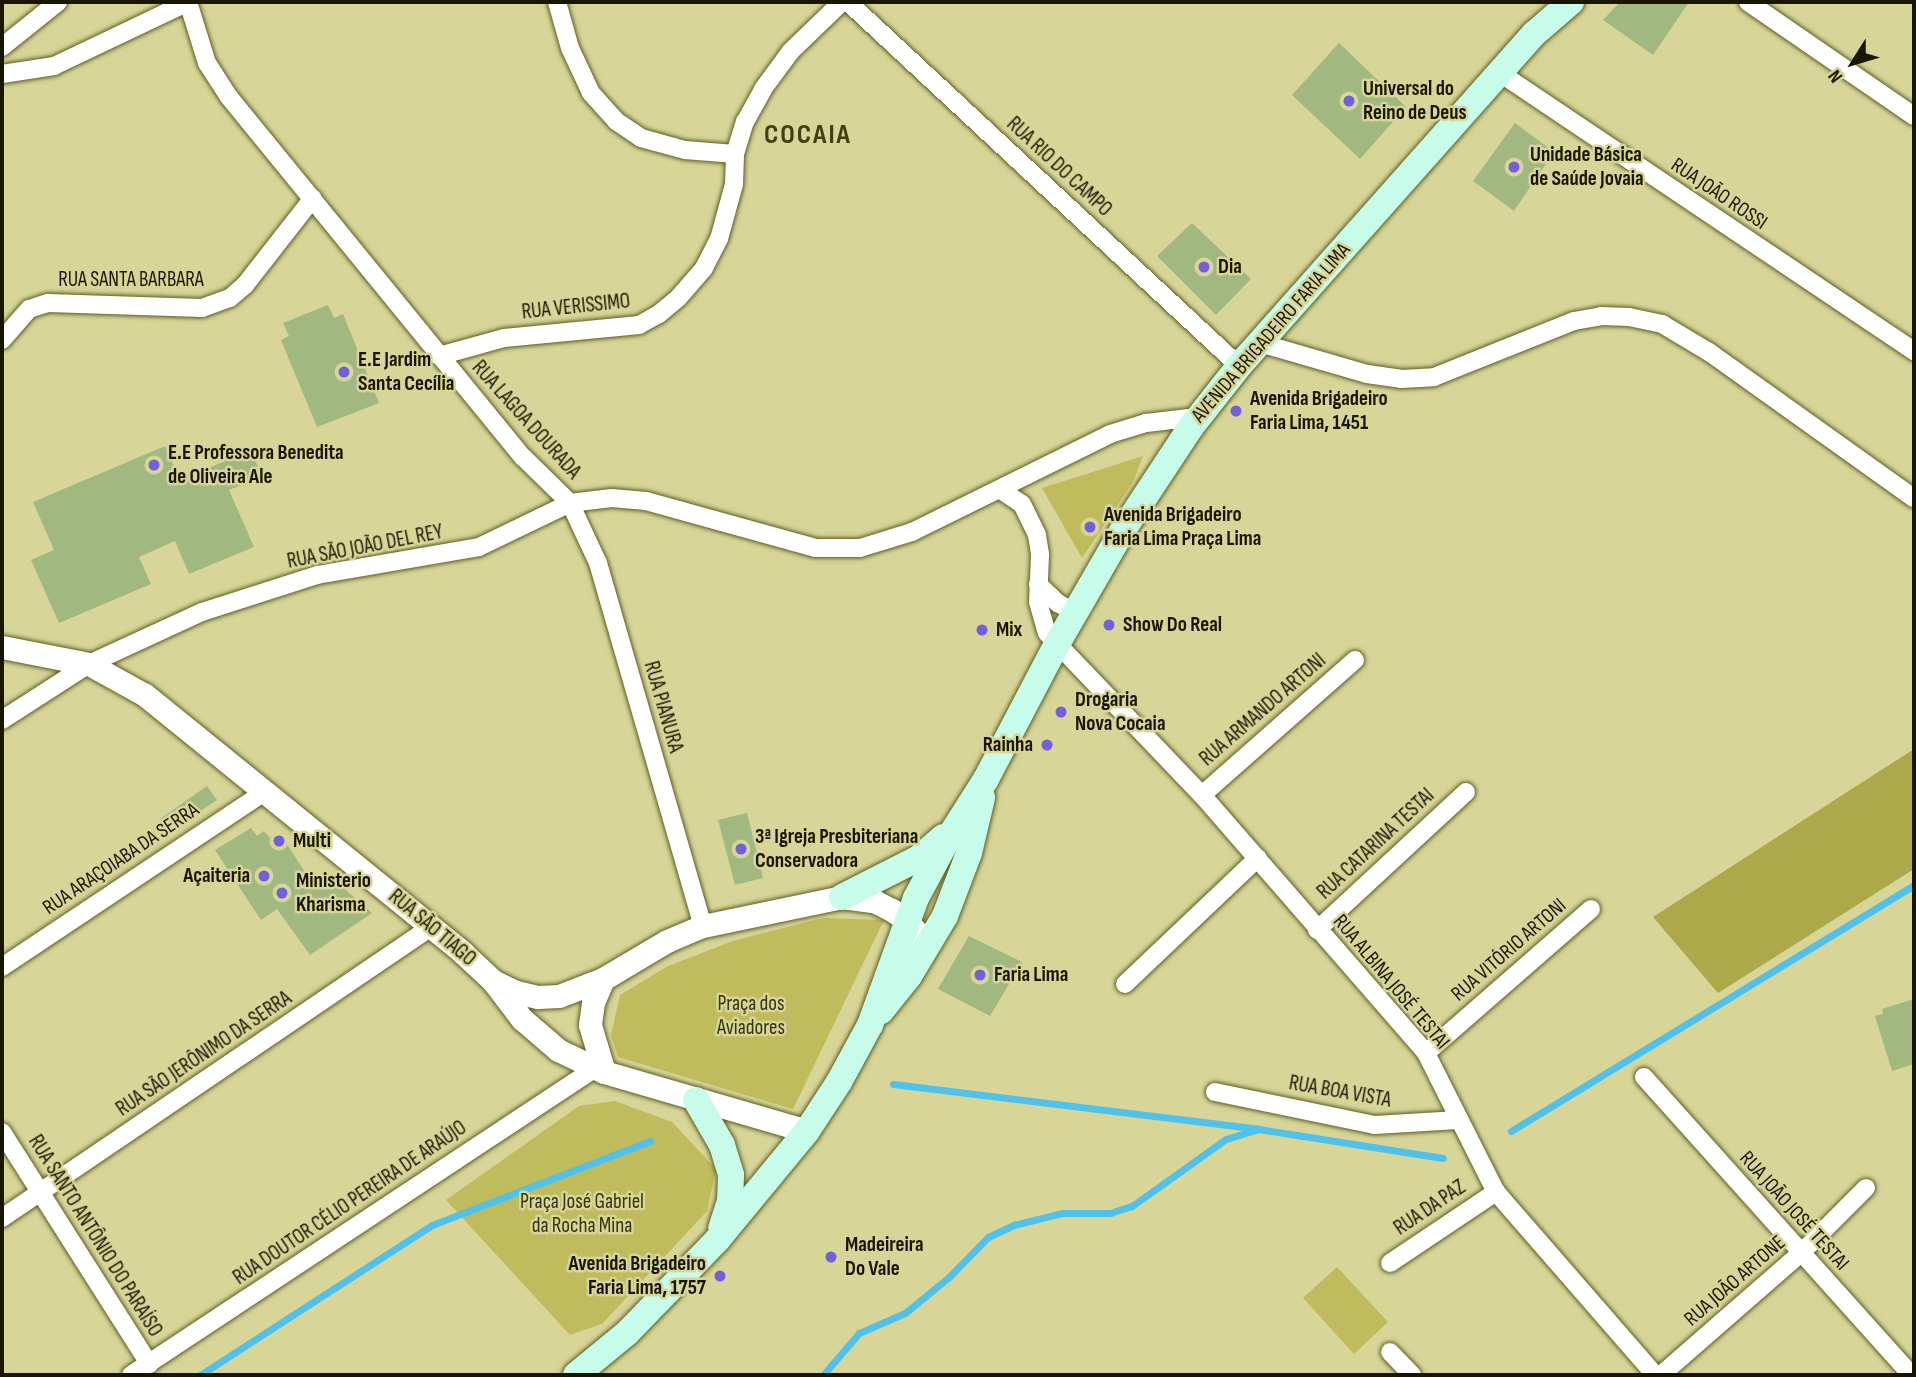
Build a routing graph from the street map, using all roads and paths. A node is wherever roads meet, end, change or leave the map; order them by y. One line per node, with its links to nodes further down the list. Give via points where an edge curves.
1 (58, 2): 8 (street)
2 (188, 2): 10 (street, via 54,65); 13 (street, RUA LAGOA DOURADA, via 214,74)
3 (557, 2): 12 (street, via 590,93 615,121 641,138 685,150)
4 (842, 2): 12 (street, RUA VERISSIMO, via 791,51 763,89)
5 (848, 2): 18 (street, RUA RIO DO CAMPO)
6 (1748, 2): 11 (street)
7 (1565, 6): 9 (main road, AVENIDA BRIGADEIRO FARIA LIMA)
8 (2, 47)
9 (1500, 73): 15 (main road, AVENIDA BRIGADEIRO FARIA LIMA); 16 (street, RUA JOÃO ROSSI)
10 (2, 74)
11 (1914, 116)
12 (735, 153): 17 (street, RUA VERISSIMO, via 734,184 719,239 704,268 659,314 639,324 504,338)
13 (313, 198): 14 (street, RUA SANTA BARBARA, via 230,298 202,308 48,303 29,309); 17 (street, RUA LAGOA DOURADA)
14 (2, 340)
15 (1260, 343): 18 (main road, AVENIDA BRIGADEIRO FARIA LIMA); 21 (street, via 1367,374 1434,377 1574,321 1601,316 1662,324 1709,352)
16 (1914, 351)
17 (439, 356): 22 (street, RUA LAGOA DOURADA, via 523,457)
18 (1239, 366): 19 (main road, AVENIDA BRIGADEIRO FARIA LIMA)
19 (1198, 417): 20 (street, RUA LAGOA DOURADA, via 1146,423 1110,434); 24 (main road, AVENIDA BRIGADEIRO FARIA LIMA)
20 (1001, 490): 22 (street, RUA LAGOA DOURADA, via 912,532 860,548 816,548 646,501 612,498); 23 (street, via 1023,504 1032,519 1040,555)
21 (1914, 498)
22 (570, 503): 28 (street, RUA SÃO JOÃO DEL REY, via 478,548 317,575 202,612); 39 (street, RUA PIANURA, via 598,563)
23 (1038, 584): 24 (street); 25 (street, via 1041,619)
24 (1075, 612): 25 (main road, AVENIDA BRIGADEIRO FARIA LIMA)
25 (1057, 644): 30 (main road, AVENIDA BRIGADEIRO FARIA LIMA); 33 (street, RUA ALBINA JOSÉ TESTAI)
26 (2, 647): 28 (street, RUA SÃO TIAGO)
27 (1355, 660): 33 (street, RUA ARMANDO ARTONI)
28 (89, 664): 29 (street, RUA SÃO JOÃO DEL REY); 31 (street, RUA SÃO TIAGO, via 145,695)
29 (2, 720)
30 (986, 779): 34 (main road, AVENIDA BRIGADEIRO FARIA LIMA); 42 (main road, AVENIDA BRIGADEIRO FARIA LIMA, via 969,853 945,916)
31 (266, 791): 40 (street, RUA SÃO TIAGO); 43 (street, RUA ARAÇOIABA DA SERRA)
32 (1466, 792): 41 (street, RUA CATARINA TESTAI)
33 (1202, 795): 35 (street, RUA ALBINA JOSÉ TESTAI)
34 (957, 824): 36 (main road, via 919,858); 38 (main road, AVENIDA BRIGADEIRO FARIA LIMA)
35 (1258, 858): 41 (street, RUA ALBINA JOSÉ TESTAI); 46 (street)
36 (842, 897): 38 (street, via 876,902); 39 (street)
37 (1591, 909): 48 (street, RUA VITÓRIO ARTONI)
38 (907, 921): 42 (street); 47 (main road, AVENIDA BRIGADEIRO FARIA LIMA)
39 (703, 926): 44 (street)
40 (431, 927): 45 (street, RUA SÃO TIAGO); 57 (street, RUA SÃO JERÔNIMO DA SERRA)
41 (1317, 930): 48 (street, RUA ALBINA JOSÉ TESTAI)
42 (927, 944): 47 (main road, AVENIDA BRIGADEIRO FARIA LIMA, via 909,976)
43 (2, 967)
44 (603, 979): 45 (street, via 559,996 538,997); 49 (street, via 590,1025)
45 (493, 981): 49 (street, RUA SÃO TIAGO, via 540,1036)
46 (1125, 984)
47 (870, 1025): 54 (main road, AVENIDA BRIGADEIRO FARIA LIMA)
48 (1426, 1053): 53 (street, RUA ALBINA JOSÉ TESTAI)
49 (599, 1070): 52 (street, RUA SÃO TIAGO); 64 (street, RUA DOUTOR CÉLIO PEREIRA DE ARAÚJO)
50 (1644, 1077): 61 (street, RUA JOÃO JOSÉ TESTAI)
51 (1215, 1092): 53 (street, RUA BOA VISTA, via 1375,1125)
52 (696, 1100): 54 (street, RUA SÃO TIAGO); 60 (main road, via 722,1145 731,1175 730,1201)
53 (1458, 1120): 58 (street, RUA ALBINA JOSÉ TESTAI)
54 (807, 1131): 60 (main road, AVENIDA BRIGADEIRO FARIA LIMA)
55 (2, 1132): 57 (street, RUA SANTO ANTÔNIO DO PARAÍSO)
56 (1866, 1188): 61 (street, RUA JOÃO ARTONE)
57 (42, 1192): 59 (street, RUA SÃO JERÔNIMO DA SERRA); 64 (street, RUA SANTO ANTÔNIO DO PARAÍSO)
58 (1496, 1192): 62 (street, RUA DA PAZ); 68 (street, RUA ALBINA JOSÉ TESTAI)
59 (2, 1218)
60 (718, 1239): 66 (main road, AVENIDA BRIGADEIRO FARIA LIMA, via 627,1333)
61 (1801, 1253): 69 (street, RUA JOÃO ARTONE); 70 (street, RUA JOÃO JOSÉ TESTAI)
62 (1390, 1263)
63 (1390, 1352): 67 (street)
64 (149, 1364): 65 (street, RUA DOUTOR CÉLIO PEREIRA DE ARAÚJO)
65 (131, 1375)
66 (576, 1375)
67 (1412, 1375)
68 (1655, 1375)
69 (1661, 1375)
70 (1911, 1375)

